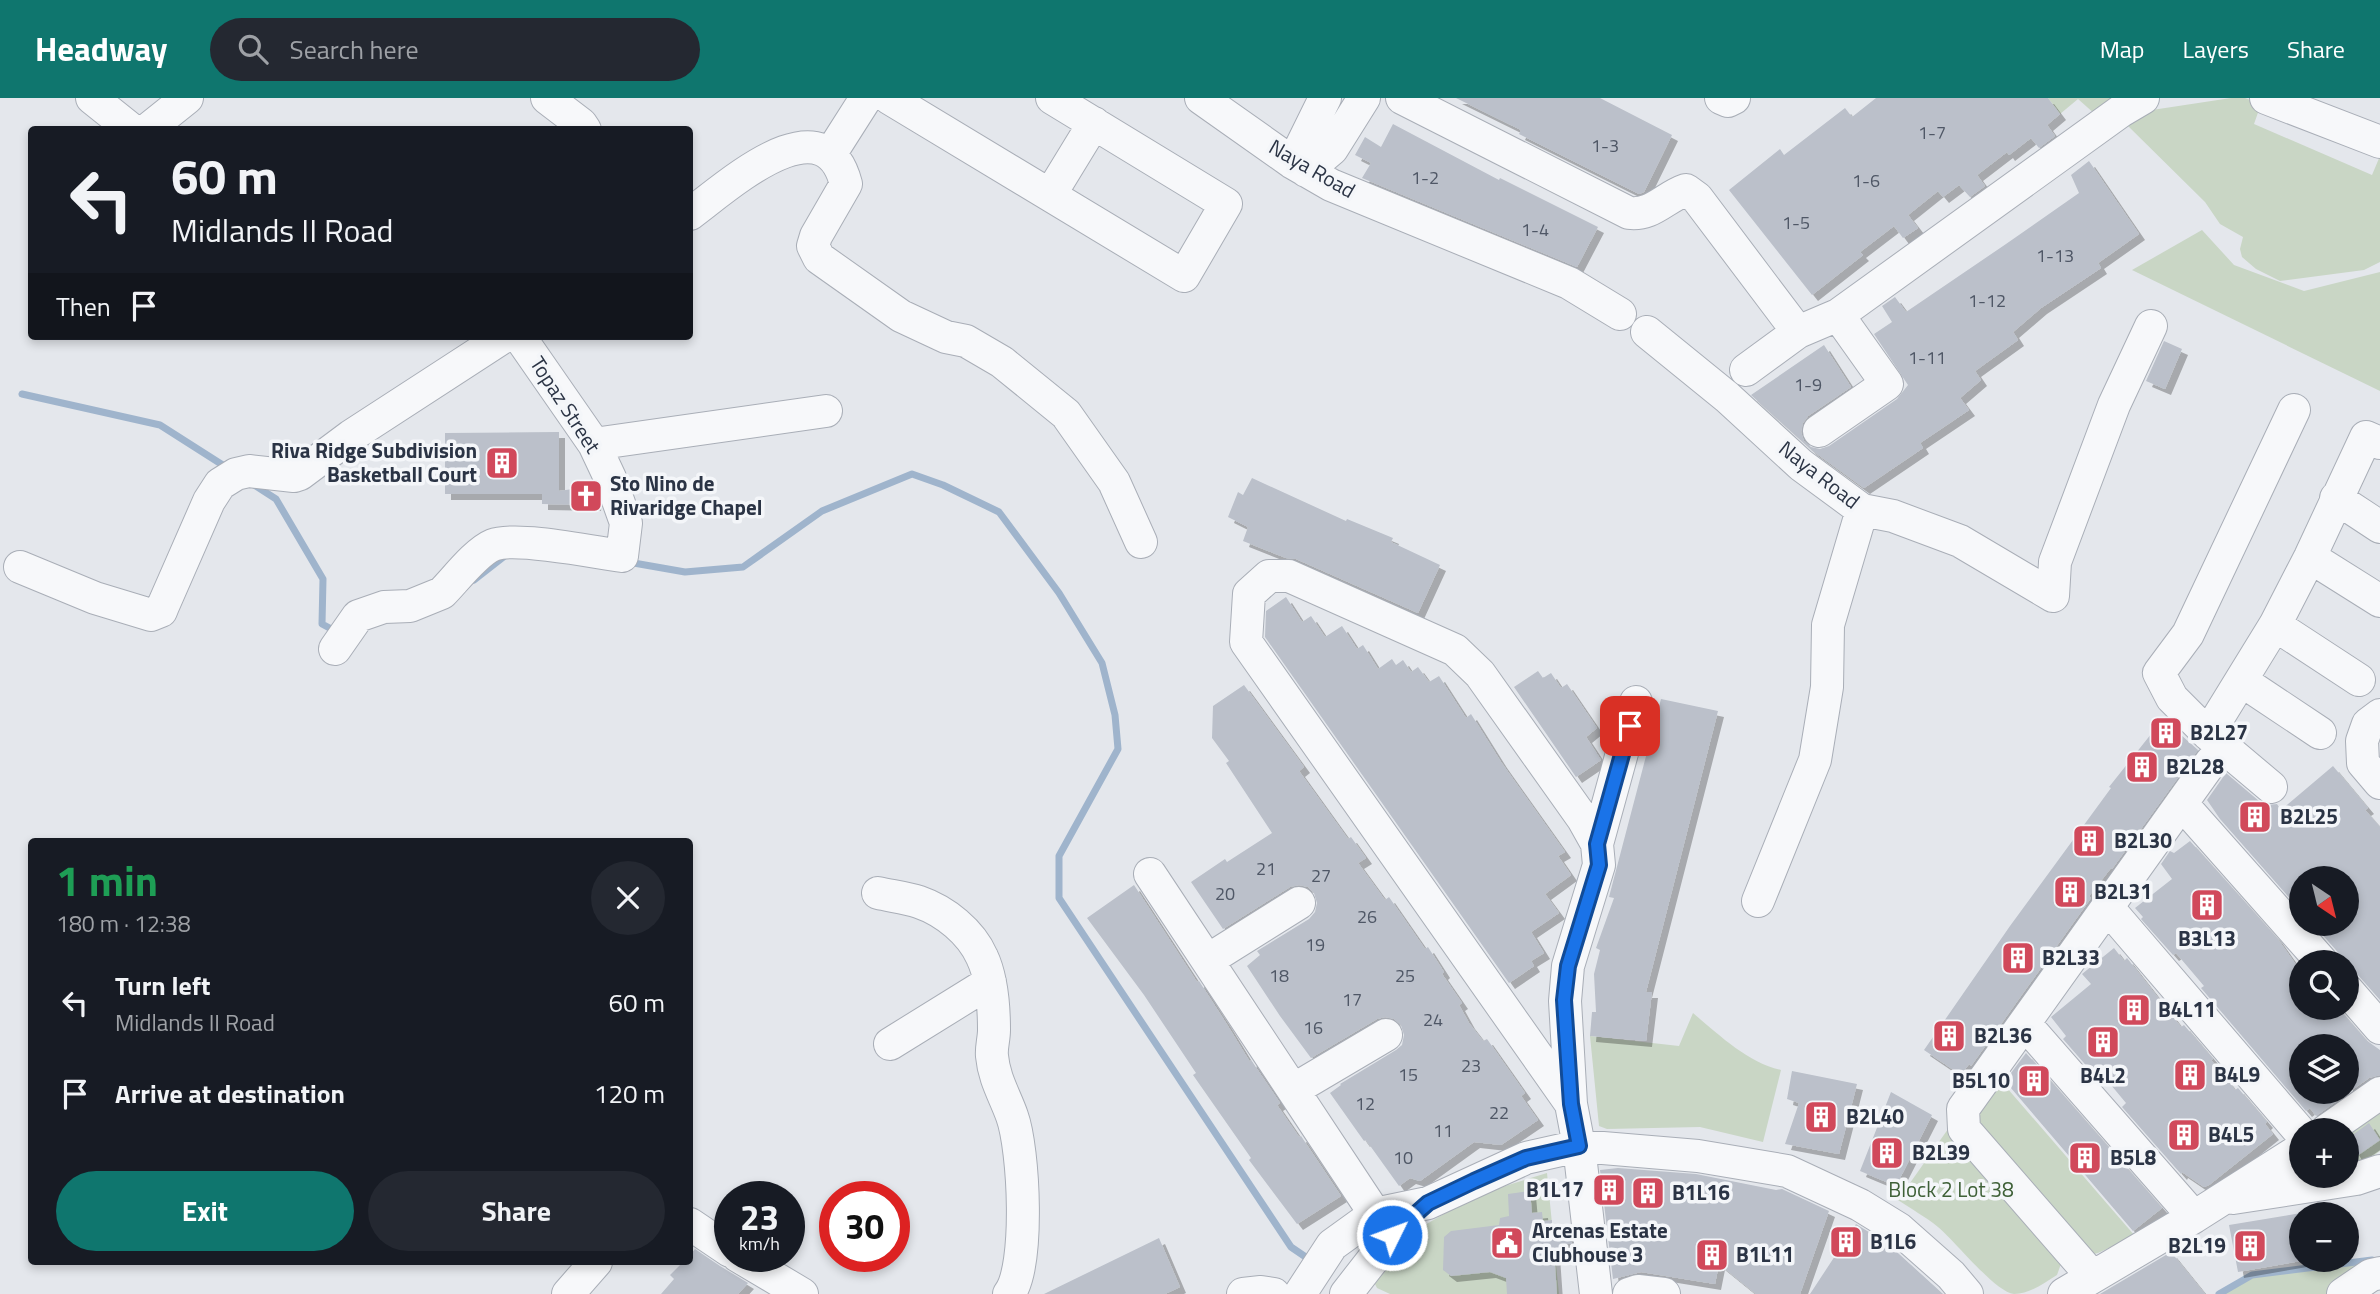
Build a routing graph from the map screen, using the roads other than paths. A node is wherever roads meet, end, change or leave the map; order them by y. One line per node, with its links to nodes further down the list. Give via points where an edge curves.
1 (92, 98): 16 (street)
2 (187, 98): 17 (street)
3 (547, 98): 18 (street)
4 (866, 98): 20 (street)
5 (889, 98): 22 (street)
6 (1052, 98): 15 (street)
7 (1201, 98): 21 (street, Naya Road)
8 (1325, 98): 21 (street)
9 (1364, 98): 21 (street, via 1332,149)
10 (1402, 98): 28 (street, via 1629,213 1644,213 1686,190 1697,198)
11 (1721, 98): 12 (street)
12 (1734, 98)
13 (2143, 98): 25 (street)
14 (2266, 98): 19 (street)
15 (1094, 123): 22 (street); 22 (street, via 1226,204 1184,276)
16 (127, 126)
17 (152, 126)
18 (582, 126)
19 (2380, 142)
20 (831, 153): 23 (street, via 796,146 777,154); 40 (street, via 842,166 846,184 816,236 813,246 819,258 901,316 966,341 1003,362 1066,414 1114,482)
21 (1300, 167): 24 (street, Naya Road, via 1331,185 1569,283)
22 (1050, 195)
23 (693, 212)
24 (1620, 314)
25 (1838, 315): 28 (street); 34 (street, via 1887,384)
26 (2151, 326): 38 (street, Naya Road, via 2114,405 2055,562 2053,596 1960,541 1893,516)
27 (1647, 332): 38 (street, Naya Road, via 1801,465)
28 (1798, 332): 31 (street)
29 (499, 340): 42 (street, via 309,469 284,475 249,471 219,484 157,614 95,598)
30 (522, 340): 36 (street, Topaz Street)
31 (1746, 370)
32 (2294, 410): 51 (street, via 2188,634 2159,673)
33 (826, 411): 36 (street)
34 (1819, 431)
35 (2380, 443): 37 (street, via 2366,436)
36 (594, 444): 45 (street, Topaz Street, via 625,523 622,556 523,542 495,544 442,593 410,606 384,607)
37 (2336, 498): 39 (street); 41 (street)
38 (1862, 510): 58 (street, via 1828,625 1827,687 1815,760)
39 (2380, 527)
40 (1140, 542)
41 (2310, 557): 43 (street); 44 (street)
42 (20, 567)
43 (2380, 601)
44 (2275, 625): 46 (street); 47 (street)
45 (345, 634)
46 (2360, 680)
47 (2242, 681): 50 (street); 51 (street)
48 (1636, 702): 55 (street)
49 (2380, 715): 52 (street, via 2368,724 2362,741 2363,763)
50 (2320, 733)
51 (2210, 748): 53 (street); 54 (street)
52 (2380, 783)
53 (2271, 787)
54 (2182, 804): 60 (street); 61 (street)
55 (1597, 844): 71 (street, via 1599,865 1568,966 1564,1000); 71 (street, via 1480,674 1455,650 1289,576 1269,576 1249,594 1246,642)
56 (1150, 874): 62 (street)
57 (878, 893): 63 (street, via 919,902 947,916 982,956)
58 (1758, 901)
59 (1299, 903): 62 (street)
60 (2108, 908): 65 (street); 73 (street)
61 (2311, 950)
62 (1208, 960): 69 (street)
63 (990, 982): 68 (street); 90 (street, via 992,1055 999,1088 1013,1118 1022,1198 1019,1263)
64 (2359, 1004): 66 (street)
65 (2025, 1024): 78 (street); 85 (street, via 1964,1109 1964,1129)
66 (2380, 1028)
67 (1386, 1035): 69 (street)
68 (890, 1044)
69 (1293, 1090): 79 (street)
70 (2380, 1093): 72 (street)
71 (1571, 1104): 74 (street)
72 (2345, 1118)
73 (2289, 1119)
74 (1579, 1146): 79 (street, via 1526,1158); 92 (street); 95 (street, via 1698,1156 1787,1171 1899,1229)
75 (2289, 1156): 77 (street)
76 (2380, 1171): 77 (street, via 2356,1179)
77 (2221, 1199): 78 (street)
78 (2193, 1217): 85 (street)
79 (1384, 1225): 86 (street); 87 (street, via 1332,1245)
80 (693, 1226): 81 (street)
81 (714, 1240)
82 (593, 1265): 88 (street)
83 (765, 1272): 89 (street)
84 (2380, 1273): 97 (street)
85 (2092, 1276): 96 (street)
86 (1353, 1285)
87 (1292, 1292): 91 (street)
88 (568, 1294)
89 (802, 1294)
90 (1009, 1294)
91 (1243, 1294)
92 (1596, 1294)
93 (1629, 1294): 94 (street)
94 (1664, 1294)
95 (1967, 1294)
96 (2064, 1294)
97 (2343, 1294)

